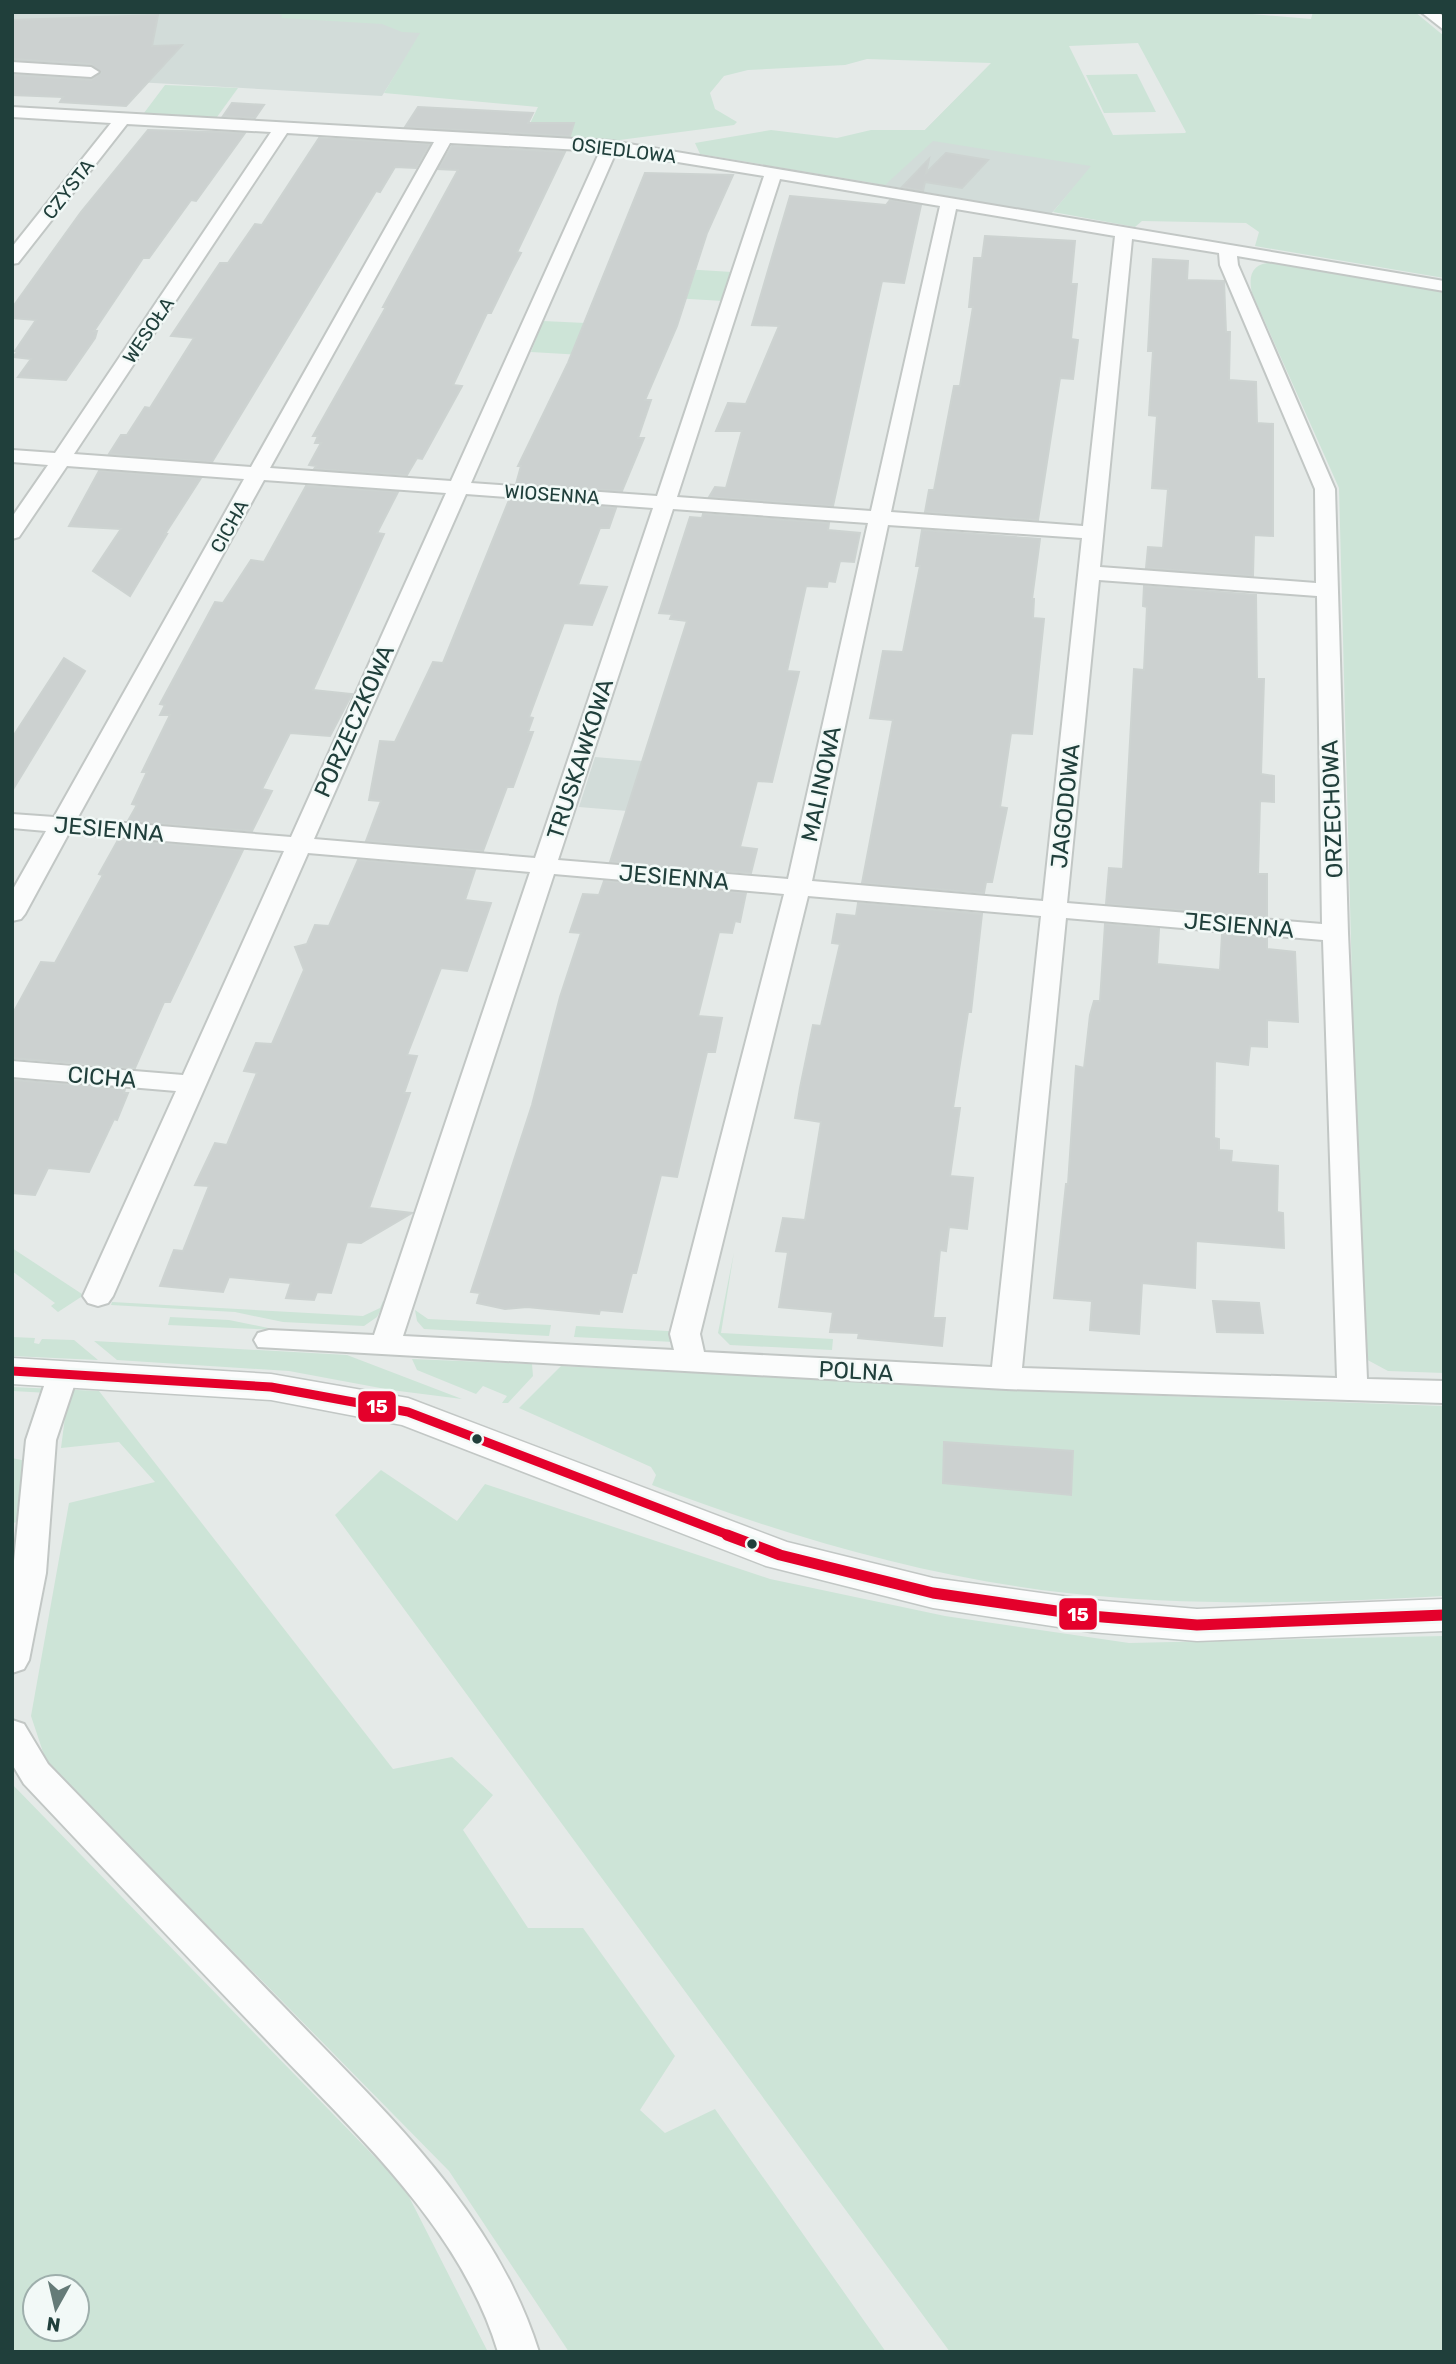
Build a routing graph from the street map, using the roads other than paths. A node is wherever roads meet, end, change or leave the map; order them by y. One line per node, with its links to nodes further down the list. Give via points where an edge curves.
1 (1428, 12): 2 (street)
2 (1444, 25)
3 (12, 67): 5 (street, via 91,72)
4 (12, 112): 5 (street, OSIEDLOWA)
5 (54, 114): 6 (street, OSIEDLOWA)
6 (123, 118): 7 (street, OSIEDLOWA); 14 (street, CZYSTA)
7 (283, 127): 8 (street, OSIEDLOWA); 17 (street, WESOŁA)
8 (445, 136): 9 (street, OSIEDLOWA); 18 (street, CICHA)
9 (611, 146): 10 (street, OSIEDLOWA); 19 (street, PORZECZKOWA)
10 (774, 173): 11 (street, OSIEDLOWA); 20 (street, TRUSKAWKOWA)
11 (949, 203): 12 (street, OSIEDLOWA); 21 (street, MALINOWA)
12 (1124, 233): 13 (street, OSIEDLOWA); 23 (street, JAGODOWA)
13 (1228, 250): 15 (street, OSIEDLOWA); 25 (street, ORZECHOWA, via 1229,265 1322,477)
14 (12, 259)
15 (1444, 286)
16 (12, 456): 17 (street, WIOSENNA)
17 (61, 459): 18 (street, WIOSENNA); 22 (street, WESOŁA)
18 (258, 473): 19 (street, WIOSENNA); 27 (street, CICHA)
19 (458, 488): 20 (street, WIOSENNA); 28 (street, PORZECZKOWA)
20 (665, 502): 21 (street, WIOSENNA); 29 (street, TRUSKAWKOWA)
21 (879, 518): 23 (street, WIOSENNA); 30 (street, MALINOWA)
22 (12, 533)
23 (1093, 533): 24 (street, JAGODOWA)
24 (1088, 573): 25 (street); 31 (street, JAGODOWA)
25 (1326, 590): 33 (street, ORZECHOWA)
26 (12, 821): 27 (street, JESIENNA)
27 (63, 825): 28 (street, JESIENNA); 32 (street, CICHA)
28 (298, 846): 29 (street, JESIENNA); 35 (street, PORZECZKOWA)
29 (544, 867): 30 (street, JESIENNA); 38 (street, TRUSKAWKOWA)
30 (798, 888): 31 (street, JESIENNA); 39 (street, MALINOWA, via 685,1334)
31 (1054, 909): 33 (street, JESIENNA); 42 (street, JAGODOWA)
32 (12, 914)
33 (1335, 933): 43 (street, ORZECHOWA)
34 (12, 1069): 35 (street, CICHA)
35 (191, 1084): 36 (street, PORZECZKOWA)
36 (98, 1296)
37 (269, 1340): 38 (street, POLNA)
38 (385, 1346): 39 (street, POLNA)
39 (692, 1363): 42 (street, POLNA)
40 (12, 1371): 41 (street)
41 (63, 1374): 45 (street, via 271,1387 408,1412 780,1555 933,1593 1091,1616 1197,1625); 46 (street, via 41,1440 30,1573)
42 (1006, 1378): 43 (street, POLNA)
43 (1352, 1390): 44 (street, POLNA)
44 (1444, 1392)
45 (1444, 1615)
46 (12, 1660)
47 (12, 1734): 48 (street, via 36,1774 393,2146 446,2212 491,2283)
48 (519, 2352)

